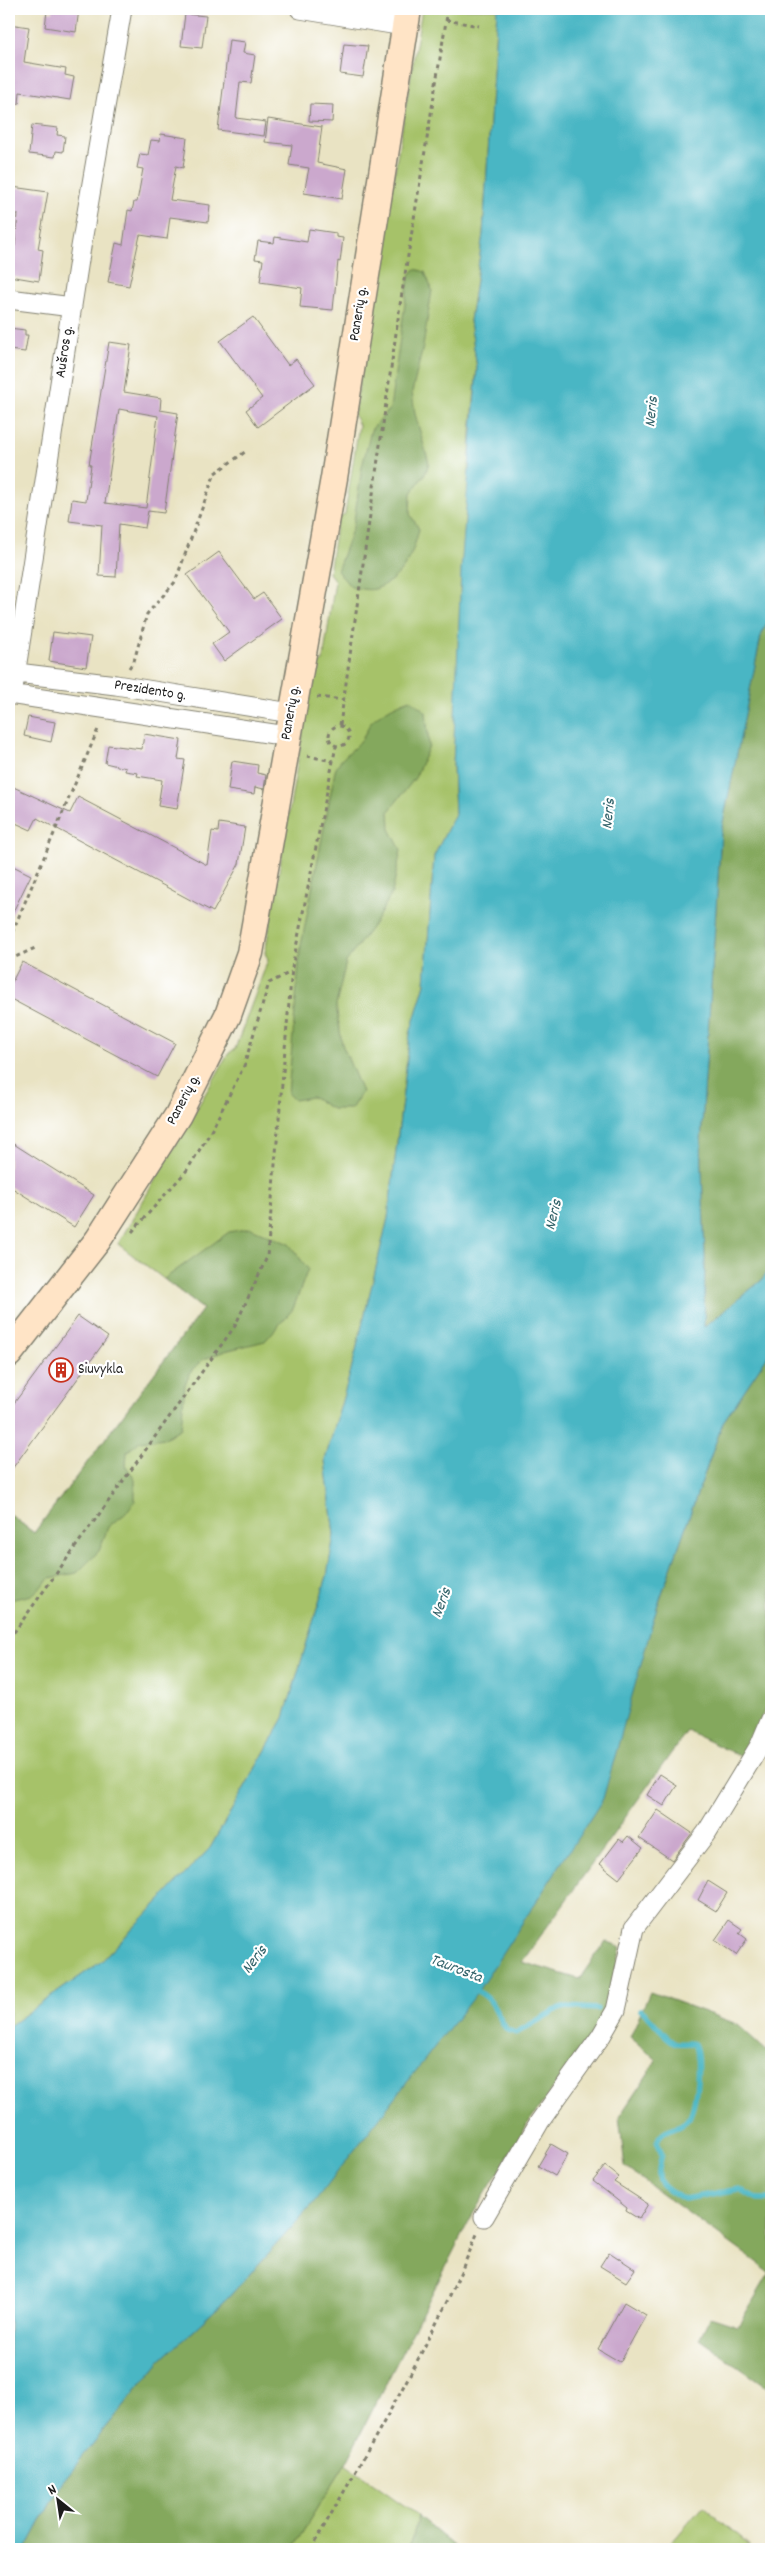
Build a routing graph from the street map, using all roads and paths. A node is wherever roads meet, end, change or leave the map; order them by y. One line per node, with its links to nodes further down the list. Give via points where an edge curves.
1 (122, 9): 8 (street, Aušros g.)
2 (300, 9): 4 (street)
3 (448, 9): 5 (path)
4 (406, 17): 14 (street, Panerių g., via 334,478)
5 (446, 20): 6 (path); 15 (path, via 400,306)
6 (479, 26)
7 (9, 299): 8 (street)
8 (72, 307): 10 (street, Aušros g.)
9 (244, 452): 11 (path, via 215,473 175,582 147,614 134,661)
10 (12, 672): 11 (street, Prezidento g.); 12 (street, Aušros g.)
11 (116, 685): 14 (street, Prezidento g.)
12 (10, 695): 13 (street, Prezidento g.)
13 (106, 709): 14 (street, Prezidento g.); 17 (path)
14 (289, 724): 20 (street, Panerių g., via 250,952 228,1015 178,1115 127,1196 98,1240)
15 (340, 725): 16 (path, via 328,734); 16 (path, via 348,730 349,738)
16 (336, 746): 21 (path, via 292,968 267,1257 235,1326)
17 (9, 940)
18 (35, 948): 19 (path)
19 (9, 960)
20 (9, 1354)
21 (9, 1639)
22 (771, 1719): 23 (street, via 760,1745 707,1832 634,1928 616,2010 540,2121)
23 (484, 2217): 24 (path, via 456,2286 415,2367)
24 (311, 2549)

